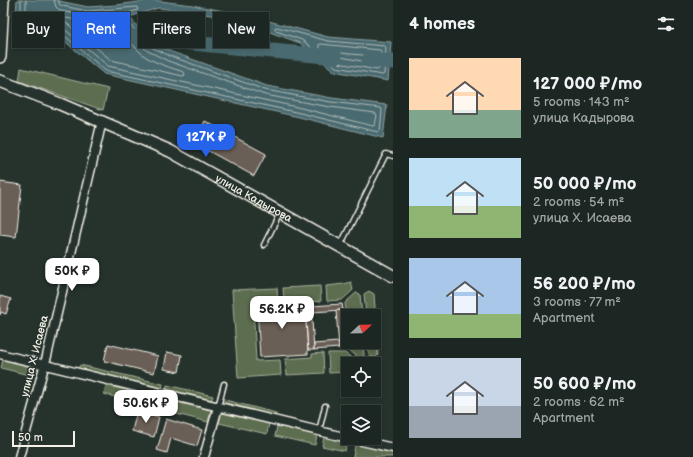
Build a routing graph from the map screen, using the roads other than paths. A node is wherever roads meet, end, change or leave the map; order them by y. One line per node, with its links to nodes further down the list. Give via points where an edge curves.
1 (3, 0): 2 (main road)
2 (0, 57)
3 (0, 81): 4 (main road, улица Кадырова)
4 (102, 121): 6 (main road, улица Кадырова, via 170,151); 11 (street, улица Х. Исаева)
5 (393, 156): 8 (lane, via 386,154)
6 (280, 212): 7 (lane); 8 (main road, улица Кадырова)
7 (264, 245)
8 (340, 246): 9 (main road, улица Кадырова)
9 (393, 276)
10 (0, 354): 11 (street)
11 (44, 365): 14 (street); 19 (street, улица Х. Исаева)
12 (224, 384): 14 (lane)
13 (325, 406): 15 (lane)
14 (218, 408): 15 (street); 20 (street)
15 (319, 431): 16 (street)
16 (341, 436)
17 (380, 445): 18 (street)
18 (393, 448)
19 (19, 457)
20 (204, 457)

